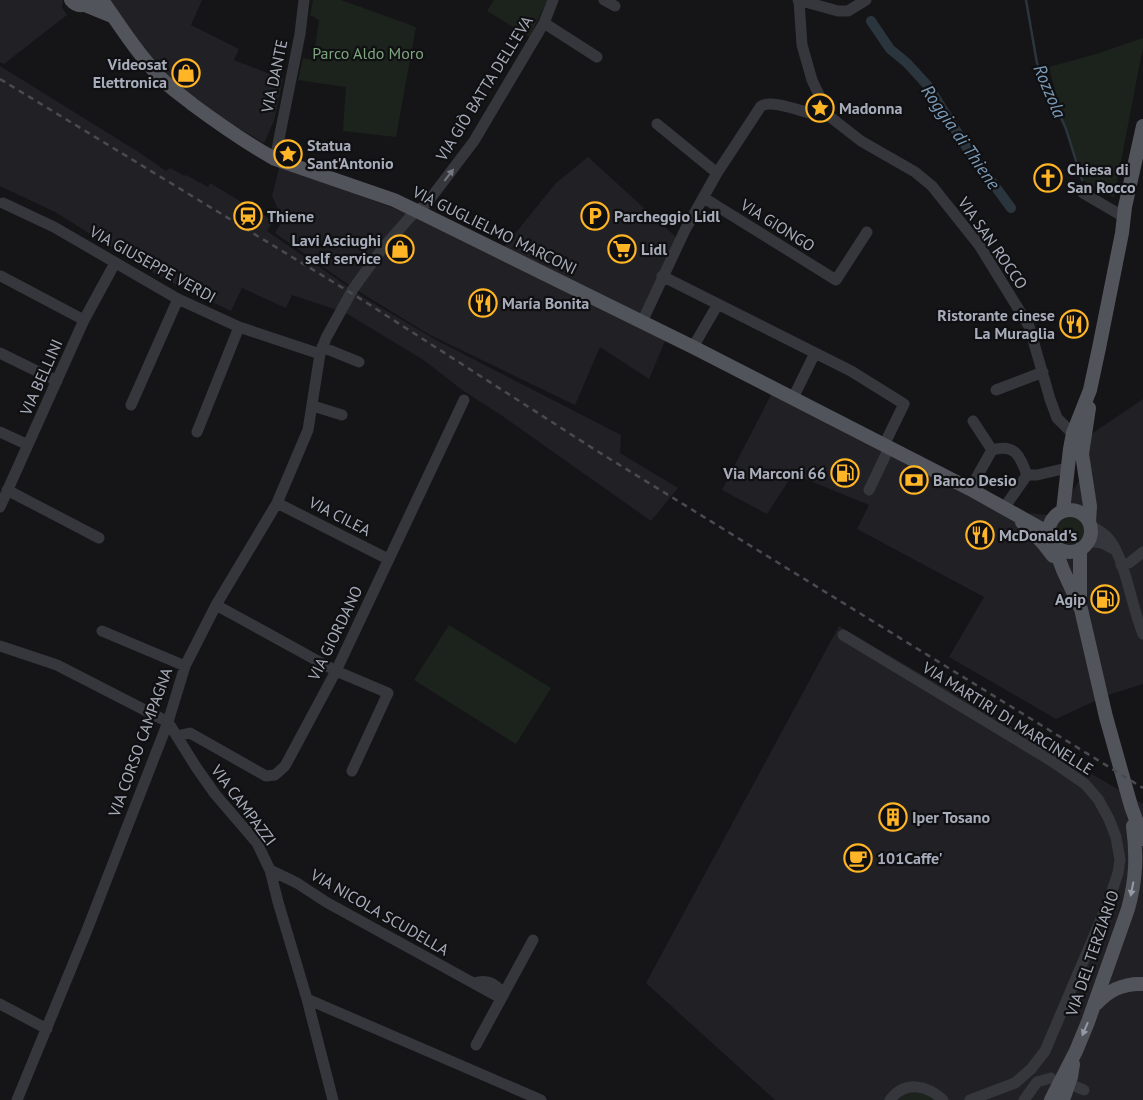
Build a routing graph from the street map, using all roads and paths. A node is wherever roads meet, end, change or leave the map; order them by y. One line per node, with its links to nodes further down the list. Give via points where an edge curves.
1 (71, 0): 8 (main road, via 78,5)
2 (102, 0): 11 (main road, VIA GUGLIELMO MARCONI)
3 (292, 0): 9 (street)
4 (553, 0): 12 (street, VIA GIÒ BATTA DELL'EVA)
5 (604, 0): 10 (street)
6 (799, 0): 7 (street, via 848,11); 14 (street, VIA SAN ROCCO, via 802,45 812,80)
7 (866, 0)
8 (88, 2): 11 (main road)
9 (304, 2): 17 (street, VIA DANTE)
10 (615, 6)
11 (112, 16): 17 (main road, VIA GUGLIELMO MARCONI, via 168,85 220,125)
12 (544, 23): 13 (street); 23 (street, VIA GIÒ BATTA DELL'EVA, one-way to 12, via 427,203 474,141)
13 (597, 57)
14 (829, 116): 19 (street, via 811,115 780,104 764,104); 39 (street, VIA SAN ROCCO, via 861,141 915,172 952,210 979,245 1029,326)
15 (657, 124): 19 (street)
16 (1143, 126): 18 (main road)
17 (275, 159): 23 (main road, VIA GUGLIELMO MARCONI)
18 (1140, 161): 24 (main road)
19 (717, 173): 21 (street)
20 (1083, 193): 24 (street)
21 (704, 198): 25 (street, VIA GIONGO, via 836,280); 28 (street)
22 (3, 203): 26 (street, VIA GIUSEPPE VERDI, via 54,227)
23 (417, 210): 32 (main road, VIA GUGLIELMO MARCONI); 35 (street, VIA CORSO CAMPAGNA, via 382,248 353,288)
24 (1124, 217): 42 (main road)
25 (867, 232)
26 (115, 263): 29 (street, VIA GIUSEPPE VERDI); 31 (street, VIA BELLINI)
27 (1, 276): 31 (street)
28 (662, 276): 30 (street); 32 (street)
29 (178, 299): 33 (street, VIA GIUSEPPE VERDI); 45 (street)
30 (718, 304): 34 (street); 37 (street)
31 (84, 320): 40 (street, VIA BELLINI)
32 (642, 322): 34 (main road, VIA GUGLIELMO MARCONI)
33 (239, 327): 35 (street, VIA GIUSEPPE VERDI); 50 (street)
34 (694, 347): 43 (main road, VIA GUGLIELMO MARCONI)
35 (321, 351): 38 (street); 46 (street, VIA CORSO CAMPAGNA)
36 (0, 353): 40 (street)
37 (815, 353): 43 (street); 53 (street, via 904,404)
38 (359, 362)
39 (1042, 372): 41 (street); 51 (street, VIA SAN ROCCO, via 1057,418)
40 (57, 381): 52 (street, VIA BELLINI)
41 (996, 390)
42 (1090, 390): 51 (main road); 55 (main road)
43 (793, 398): 53 (main road, VIA GUGLIELMO MARCONI)
44 (464, 400): 71 (street, VIA GIORDANO)
45 (131, 405)
46 (313, 406): 47 (street); 61 (street, VIA CORSO CAMPAGNA, via 308,430)
47 (342, 415)
48 (973, 421): 54 (street)
49 (0, 432): 52 (street)
50 (197, 432)
51 (1073, 433): 55 (street); 56 (main road)
52 (28, 445): 59 (street, VIA BELLINI)
53 (887, 447): 58 (main road, VIA GUGLIELMO MARCONI); 60 (street)
54 (992, 450): 57 (street, via 1010,448 1019,458); 58 (street)
55 (1082, 457): 56 (street); 65 (main road)
56 (1067, 473): 57 (street); 64 (main road)
57 (1026, 475): 63 (street)
58 (970, 489): 63 (main road, VIA GUGLIELMO MARCONI)
59 (7, 490): 62 (street, VIA BELLINI); 66 (street)
60 (868, 490)
61 (278, 502): 71 (street, VIA CILEA); 74 (street, VIA CORSO CAMPAGNA)
62 (0, 507)
63 (1007, 510): 64 (main road, VIA GUGLIELMO MARCONI, via 1046,517); 67 (main road, VIA GUGLIELMO MARCONI); 73 (main road, VIA GUGLIELMO MARCONI, via 1042,542)
64 (1059, 514): 65 (main road, VIA GUGLIELMO MARCONI, via 1078,511); 67 (main road, via 1051,522)
65 (1090, 524): 68 (main road, VIA GUGLIELMO MARCONI, via 1091,533); 69 (street, via 1103,533)
66 (99, 538)
67 (1051, 538): 68 (main road, VIA GUGLIELMO MARCONI, via 1058,548 1065,551 1073,552); 73 (main road, VIA GUGLIELMO MARCONI)
68 (1084, 545): 69 (street, via 1102,543); 75 (main road, VIA GUGLIELMO MARCONI, via 1079,578)
69 (1116, 551): 72 (street)
70 (1143, 552): 72 (street)
71 (388, 559): 81 (street, VIA GIORDANO)
72 (1121, 565): 77 (street)
73 (1062, 570): 75 (main road, VIA GUGLIELMO MARCONI)
74 (216, 605): 80 (street, VIA CORSO CAMPAGNA); 81 (street)
75 (1080, 609): 85 (main road, VIA GUGLIELMO MARCONI)
76 (102, 631): 80 (street)
77 (1143, 634)
78 (843, 635): 99 (street, VIA MARTIRI DI MARCINELLE, via 1085,784 1102,806 1116,837 1120,860 1118,873 1045,1051 1015,1084)
79 (0, 646): 82 (street, via 57,665)
80 (184, 666): 82 (street, VIA CORSO CAMPAGNA)
81 (336, 671): 83 (street, VIA GIORDANO, via 285,766 275,775 266,776 190,733); 84 (street, via 388,693)
82 (168, 722): 83 (street, VIA CAMPAZZI); 96 (street, VIA CORSO CAMPAGNA)
83 (177, 736): 87 (street, VIA CAMPAZZI, via 215,794 257,843)
84 (352, 771)
85 (1131, 806): 86 (main road); 95 (main road, VIA DEL TERZIARIO, one-way to 95, via 1136,866 1132,892)
86 (1143, 839)
87 (270, 870): 92 (street, VIA NICOLA SCUDELLA, via 474,984 484,980); 93 (street, VIA CAMPAZZI)
88 (532, 940): 92 (street)
89 (1143, 980): 90 (main road)
90 (1126, 984): 91 (main road); 95 (main road, via 1105,995)
91 (1143, 984)
92 (503, 993): 97 (street)
93 (307, 999): 102 (street, VIA CAMPAZZI); 103 (street)
94 (0, 1004): 96 (street)
95 (1094, 1007): 100 (main road, VIA DEL TERZIARIO, one-way to 100, via 1076,1051 1072,1077)
96 (48, 1029): 101 (street, VIA CORSO CAMPAGNA)
97 (476, 1045)
98 (1051, 1078): 106 (street, via 1037,1082)
99 (977, 1099)
100 (1054, 1099)
101 (17, 1100)
102 (333, 1100)
103 (541, 1100)
104 (890, 1100): 105 (street, via 908,1087 918,1087 935,1092)
105 (943, 1100)
106 (1024, 1100)

